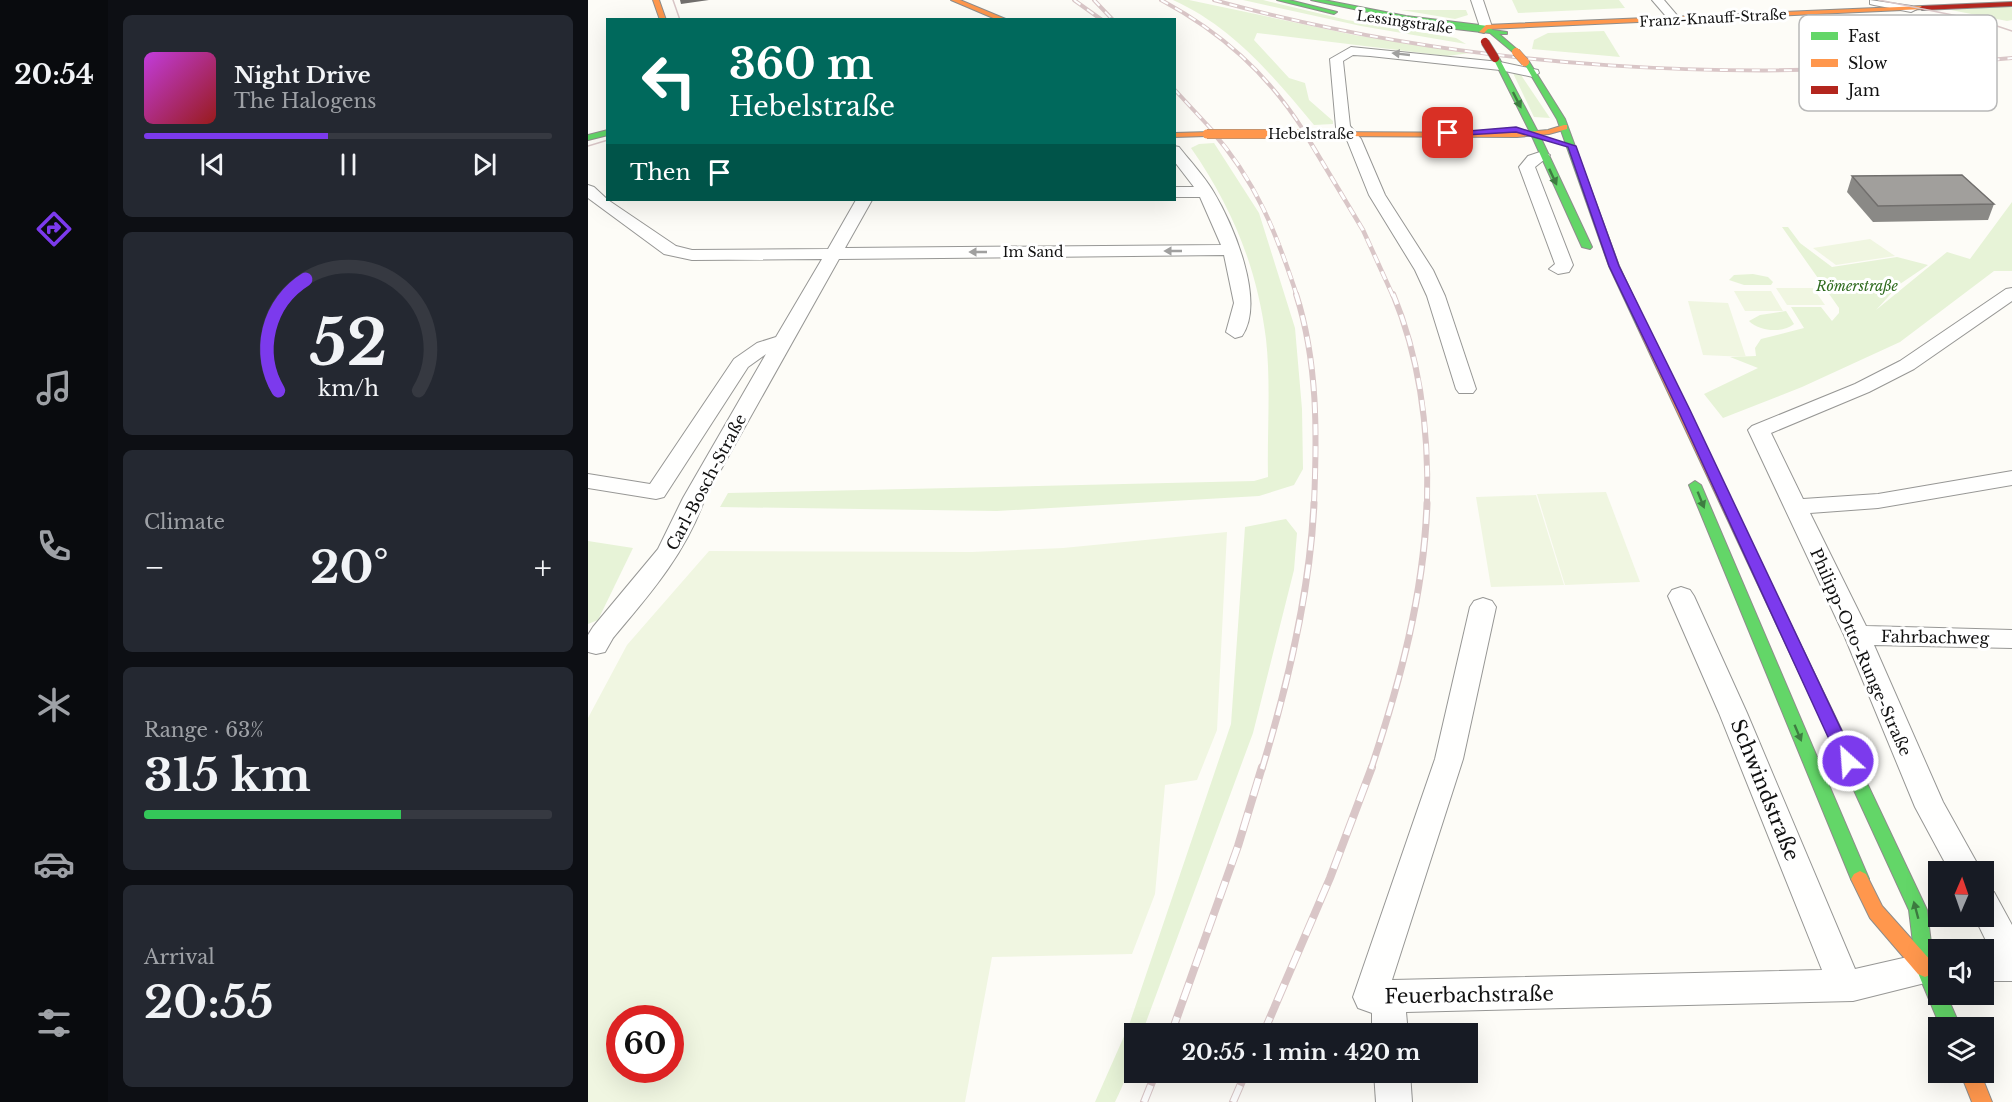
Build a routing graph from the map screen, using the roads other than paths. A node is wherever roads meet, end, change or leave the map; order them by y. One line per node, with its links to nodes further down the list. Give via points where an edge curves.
1 (656, 0): 9 (main road)
2 (954, 0): 10 (main road)
3 (1280, 0): 14 (main road, Lessingstraße, via 1372,19)
4 (1314, 0): 14 (main road, Lessingstraße)
5 (1477, 0): 14 (street)
6 (1658, 0): 11 (street)
7 (1880, 2): 8 (main road, Franz-Knauff-Straße, via 1911,9); 11 (main road, Franz-Knauff-Straße)
8 (2012, 4)
9 (662, 18)
10 (1000, 18)
11 (1675, 20): 12 (main road, Franz-Knauff-Straße)
12 (1593, 24): 13 (main road, Franz-Knauff-Straße); 14 (main road, Franz-Knauff-Straße)
13 (1544, 30): 14 (main road, Franz-Knauff-Straße); 15 (main road)
14 (1486, 35): 15 (main road); 16 (main road, bridge)
15 (1513, 46): 18 (main road, bridge)
16 (1492, 60): 17 (street); 17 (street); 18 (street); 23 (main road, one-way to 23)
17 (1459, 61): 21 (street, one-way to 21, via 1352,51 1341,55 1336,59 1342,120)
18 (1533, 73): 19 (main road)
19 (1564, 127): 23 (main road, Hebelstraße); 25 (main road)
20 (1448, 133): 21 (main road, Hebelstraße); 22 (main road, Hebelstraße); 23 (main road, Hebelstraße, via 1516,129)
21 (1350, 134): 24 (main road, Hebelstraße, bridge); 39 (street, via 1377,195 1436,296)
22 (1475, 134): 23 (main road, Hebelstraße); 27 (main road)
23 (1535, 134): 25 (main road, Hebelstraße); 27 (main road)
24 (1176, 135)
25 (1572, 146): 51 (main road, one-way to 25, via 1918,910 1907,884 1614,266)
26 (1176, 153): 30 (street)
27 (1543, 155): 34 (main road, one-way to 34); 35 (street, via 1527,167 1563,265)
28 (588, 190): 33 (street, Im Sand, via 660,245 679,253)
29 (1176, 192): 30 (street)
30 (1206, 192): 32 (street)
31 (863, 201): 33 (street, Carl-Bosch-Straße)
32 (1232, 250): 33 (street, Im Sand, one-way to 33); 37 (street, via 1244,303)
33 (834, 253): 38 (street, Carl-Bosch-Straße)
34 (1593, 261)
35 (1558, 269)
36 (2012, 293): 43 (street, Philipp-Otto-Runge-Straße, via 1907,365 1863,388 1760,430)
37 (1235, 332)
38 (784, 341): 42 (street, Carl-Bosch-Straße, via 764,347 741,363 656,492); 48 (street, Carl-Bosch-Straße, via 694,498 676,544)
39 (1466, 389)
40 (1690, 474): 53 (main road, one-way to 53, via 1868,898 1876,912)
41 (2012, 478): 43 (street, via 1878,501)
42 (588, 481)
43 (1795, 507): 46 (street, Philipp-Otto-Runge-Straße)
44 (1681, 597): 57 (street, Schwindstraße)
45 (1483, 606): 58 (street, Feuerbachstraße, via 1449,759 1370,998)
46 (1857, 635): 47 (street, Fahrbachweg); 49 (street, Philipp-Otto-Runge-Straße, via 1930,807)
47 (2012, 639)
48 (596, 645)
49 (1961, 861)
50 (1994, 923): 52 (street)
51 (1928, 955)
52 (2012, 957)
53 (1928, 965)
54 (1994, 966): 55 (street)
55 (2012, 966)
56 (1928, 969): 57 (street, Feuerbachstraße)
57 (1845, 985): 58 (street, Feuerbachstraße)
58 (1388, 998): 59 (street)
59 (1389, 1023)
60 (1393, 1083): 62 (street)
61 (1974, 1083): 63 (main road)
62 (1394, 1102)
63 (1982, 1102)

